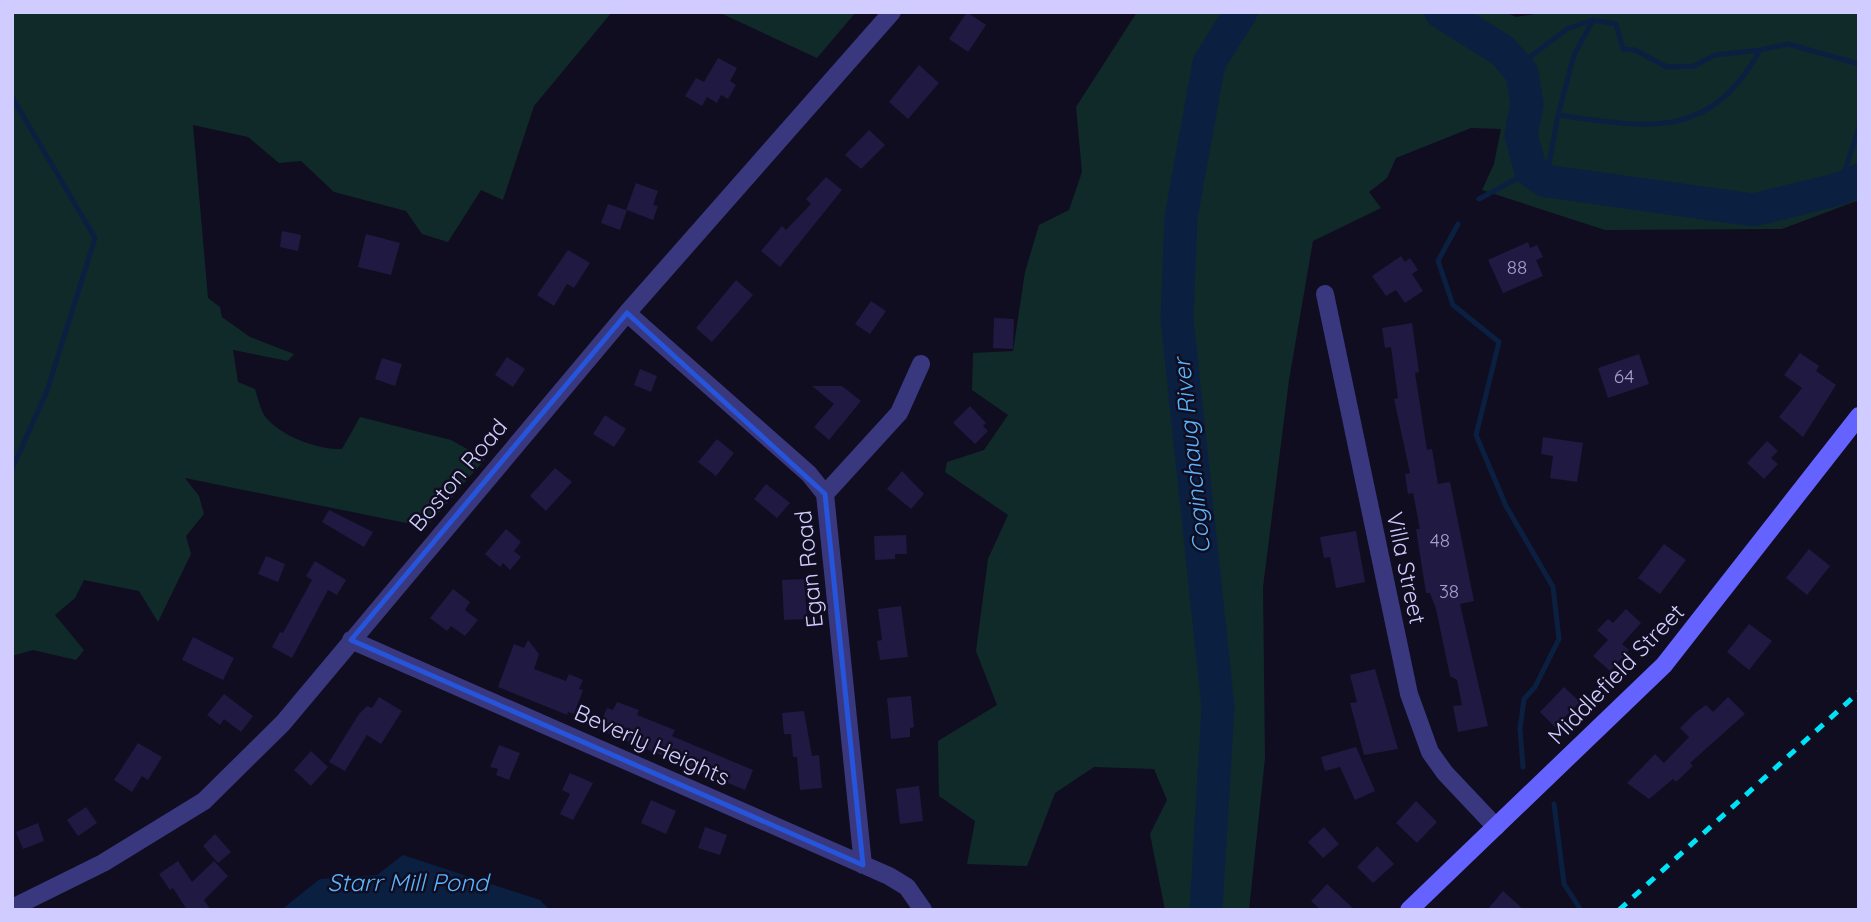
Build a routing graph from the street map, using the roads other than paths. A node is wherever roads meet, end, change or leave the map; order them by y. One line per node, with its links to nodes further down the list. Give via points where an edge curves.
1 (892, 12): 3 (street, Boston Road)
2 (1325, 294): 8 (street, Villa Street, via 1409,694 1430,752)
3 (627, 313): 6 (street, Egan Road, via 809,474); 7 (street, Boston Road)
4 (921, 364): 6 (street, via 899,413)
5 (1859, 416): 8 (main road, Middlefield Street, via 1664,665)
6 (825, 494): 9 (street, Egan Road)
7 (351, 640): 9 (street, Beverly Heights); 10 (street, Boston Road, via 283,723 204,801 103,863)
8 (1496, 827): 12 (main road, Middlefield Street)
9 (863, 865): 11 (street, Beverly Heights, via 906,887)
10 (12, 908)
11 (923, 910)
12 (1409, 910)

